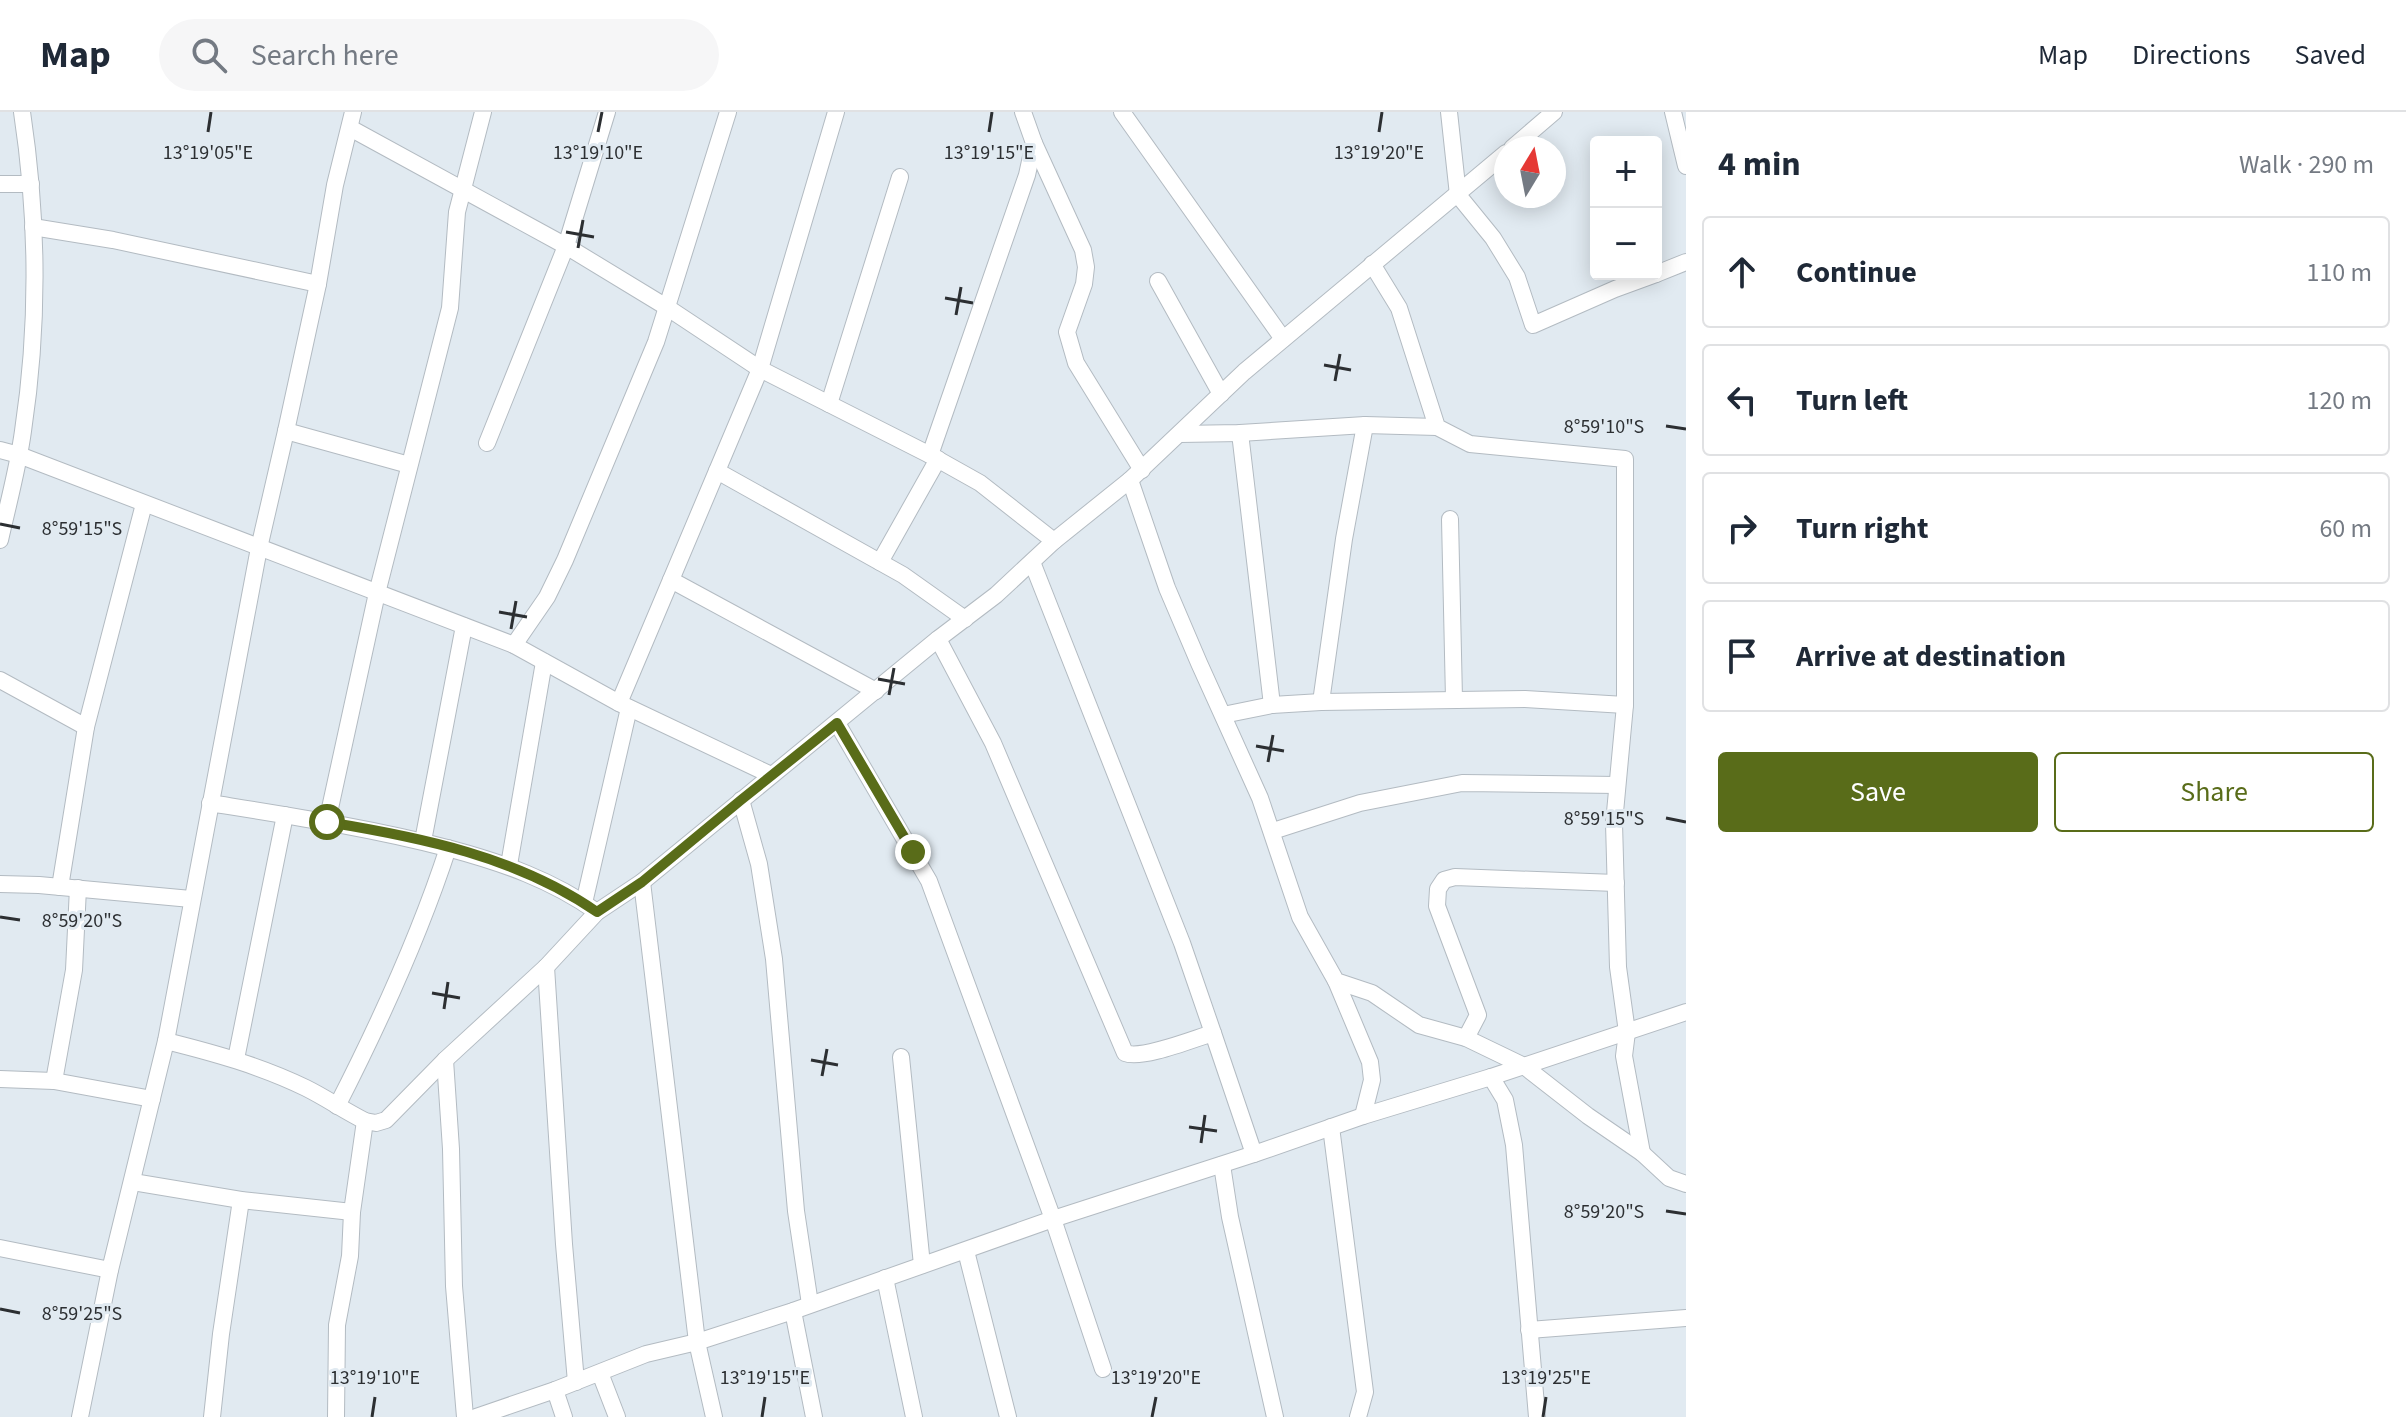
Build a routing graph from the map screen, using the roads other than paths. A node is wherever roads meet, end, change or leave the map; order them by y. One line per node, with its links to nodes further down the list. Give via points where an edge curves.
1 (22, 112): 18 (street)
2 (483, 112): 19 (street)
3 (607, 112): 22 (street)
4 (728, 112): 29 (street)
5 (836, 112): 31 (street)
6 (1023, 112): 13 (street)
7 (1122, 112): 30 (street)
8 (1449, 112): 20 (street)
9 (1554, 112): 12 (street)
10 (1673, 112): 15 (street)
11 (351, 116): 19 (street); 28 (street)
12 (1526, 136)
13 (1034, 143): 42 (street); 45 (street, via 1086,267 1067,332 1069,345)
14 (1494, 164): 20 (street)
15 (1686, 166)
16 (900, 177): 33 (street)
17 (0, 184): 18 (street)
18 (31, 184): 21 (street)
19 (462, 188): 22 (street); 43 (street, via 450,308)
20 (1458, 195): 24 (street); 26 (street, via 1517,277 1533,325)
21 (33, 227): 28 (street); 41 (street, via 35,305)
22 (566, 246): 29 (street); 39 (street)
23 (1686, 262): 25 (street)
24 (1372, 264): 30 (street); 35 (street, via 1399,308)
25 (1662, 272)
26 (1640, 280)
27 (1158, 281): 32 (street)
28 (318, 284): 36 (street)
29 (668, 308): 31 (street); 58 (street, via 565,560)
30 (1283, 339): 32 (street)
31 (760, 369): 33 (street); 44 (street)
32 (1221, 394): 38 (street)
33 (829, 404): 42 (street)
34 (1365, 425): 35 (street); 37 (street); 63 (street)
35 (1437, 427): 66 (street, via 1470,444 1625,459)
36 (286, 431): 43 (street); 50 (street)
37 (1240, 433): 38 (street); 65 (street)
38 (1180, 434): 45 (street)
39 (487, 443)
40 (0, 450): 41 (street)
41 (19, 455): 46 (street); 48 (street)
42 (934, 457): 49 (street, via 1000,497); 51 (street)
43 (409, 465): 54 (street)
44 (717, 471): 51 (street); 53 (street)
45 (1136, 475): 49 (street); 67 (street, via 1167,588)
46 (144, 504): 50 (street); 69 (street)
47 (1450, 519): 62 (street)
48 (0, 540)
49 (1054, 541): 52 (street)
50 (259, 548): 54 (street); 73 (street)
51 (880, 562): 55 (street)
52 (1032, 562): 55 (street); 91 (street)
53 (671, 580): 61 (street); 64 (street)
54 (377, 593): 56 (street); 75 (street)
55 (965, 619): 57 (street)
56 (464, 626): 58 (street); 77 (street)
57 (938, 639): 61 (street); 91 (street, via 993,743 1125,1053 1144,1053)
58 (514, 645): 59 (street)
59 (544, 662): 64 (street); 79 (street)
60 (0, 680): 69 (street)
61 (876, 691): 68 (street)
62 (1454, 699): 63 (street); 66 (street)
63 (1321, 702): 65 (street)
64 (624, 705): 70 (street); 86 (street)
65 (1272, 705): 67 (street)
66 (1625, 705): 71 (street)
67 (1223, 715): 76 (street)
68 (837, 723): 70 (street); 113 (street, via 929,881)
69 (86, 727): 83 (street)
70 (771, 775): 72 (street)
71 (1617, 785): 76 (street, via 1462,783 1360,803); 81 (street)
72 (741, 800): 80 (street); 119 (street, via 759,864 774,959 796,1211)
73 (210, 803): 74 (street); 85 (street)
74 (285, 815): 75 (street); 95 (street)
75 (327, 822): 77 (street)
76 (1273, 831): 88 (street, via 1300,917)
77 (423, 841): 78 (street)
78 (448, 848): 79 (street); 102 (street, via 419,933)
79 (509, 865): 86 (street)
80 (642, 882): 86 (street); 123 (street)
81 (1616, 883): 90 (street, via 1618,967); 92 (street, via 1444,880 1437,906 1478,1015)
82 (0, 884): 83 (street)
83 (60, 887): 84 (street)
84 (78, 888): 85 (street); 100 (street, via 72,981)
85 (191, 899): 93 (street)
86 (590, 907): 87 (street)
87 (546, 967): 96 (street); 126 (street)
88 (1336, 981): 92 (street, via 1372,993 1419,1025); 103 (street, via 1370,1062 1372,1080)
89 (1686, 1012): 90 (street)
90 (1627, 1032): 97 (street); 106 (street, via 1624,1056)
91 (1213, 1033): 107 (street)
92 (1466, 1038): 97 (street)
93 (166, 1041): 95 (street); 101 (street)
94 (901, 1057): 116 (street)
95 (236, 1059): 102 (street)
96 (445, 1060): 104 (street, via 386,1120); 132 (street)
97 (1524, 1066): 98 (street); 106 (street)
98 (1491, 1077): 103 (street); 122 (street, via 1505,1100 1514,1145)
99 (0, 1079): 100 (street)
100 (54, 1081): 101 (street)
101 (152, 1099): 109 (street)
102 (337, 1106): 104 (street)
103 (1363, 1116): 105 (street)
104 (365, 1121): 112 (street)
105 (1331, 1127): 107 (street); 140 (street, via 1365,1392)
106 (1642, 1153): 110 (street, via 1669,1178)
107 (1254, 1154): 108 (street)
108 (1222, 1165): 113 (street); 139 (street)
109 (133, 1182): 111 (street); 117 (street)
110 (1686, 1184)
111 (241, 1200): 112 (street); 130 (street)
112 (352, 1212): 131 (street, via 337,1325)
113 (1053, 1219): 115 (street); 124 (street)
114 (0, 1248): 117 (street)
115 (966, 1251): 116 (street); 138 (street)
116 (922, 1265): 118 (street)
117 (110, 1270): 129 (street)
118 (885, 1278): 119 (street); 137 (street)
119 (810, 1304): 120 (street)
120 (793, 1311): 123 (street); 136 (street)
121 (1686, 1318): 122 (street)
122 (1529, 1330): 141 (street)
123 (697, 1342): 125 (street, via 646,1354); 135 (street)
124 (1103, 1369)
125 (600, 1373): 126 (street); 134 (street)
126 (576, 1382): 127 (street)
127 (555, 1390): 128 (street); 133 (street)
128 (488, 1415)
129 (80, 1417)
130 (212, 1417)
131 (336, 1417)
132 (465, 1417)
133 (564, 1417)
134 (617, 1417)
135 (714, 1417)
136 (814, 1417)
137 (914, 1417)
138 (1008, 1417)
139 (1275, 1417)
140 (1358, 1417)
141 (1537, 1417)

